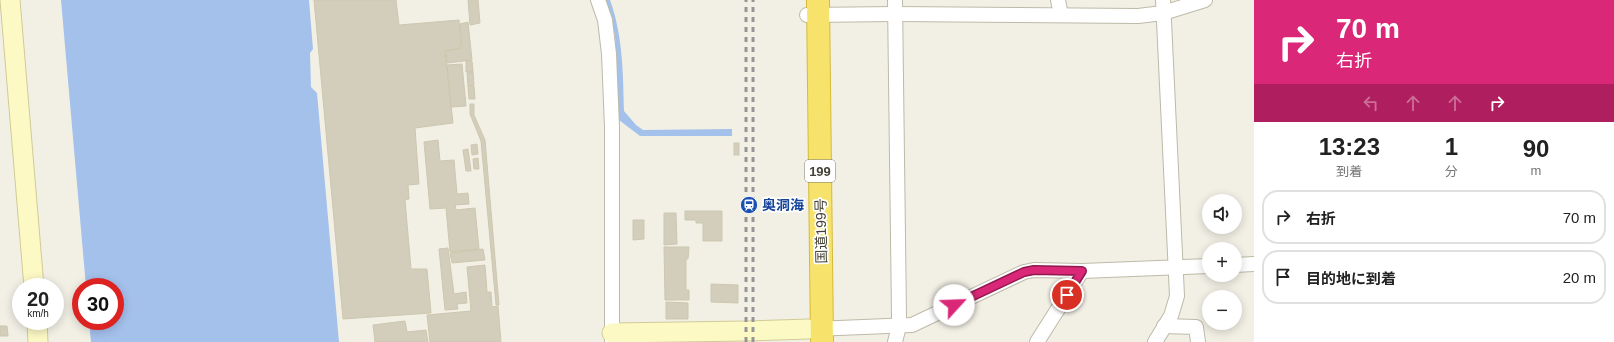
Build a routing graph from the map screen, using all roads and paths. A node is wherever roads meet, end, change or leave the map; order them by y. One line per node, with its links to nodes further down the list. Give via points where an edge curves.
1 (10, 0): 15 (street)
2 (598, 0): 20 (street, via 605,20 609,54 612,120)
3 (895, 0): 8 (street)
4 (1058, 0): 9 (street)
5 (1205, 0): 6 (street)
6 (1163, 6): 9 (street, via 1138,16); 13 (street)
7 (813, 8): 8 (street); 19 (highway, 国道199号 / 199)
8 (895, 14): 9 (street); 16 (street)
9 (1061, 15)
10 (1254, 264): 11 (street)
11 (1242, 265)
12 (1202, 266): 13 (street)
13 (1176, 268): 14 (street); 17 (street, via 1176,296 1171,316)
14 (1082, 271): 16 (street, via 1024,272 912,325); 23 (street)
15 (33, 278)
16 (899, 326): 19 (street); 22 (street)
17 (1164, 326): 24 (street); 25 (street, via 1196,327)
18 (37, 330): 21 (street)
19 (816, 335): 20 (street, via 746,331)
20 (612, 338)
21 (38, 342)
22 (895, 342)
23 (1037, 342)
24 (1155, 342)
25 (1198, 342)

